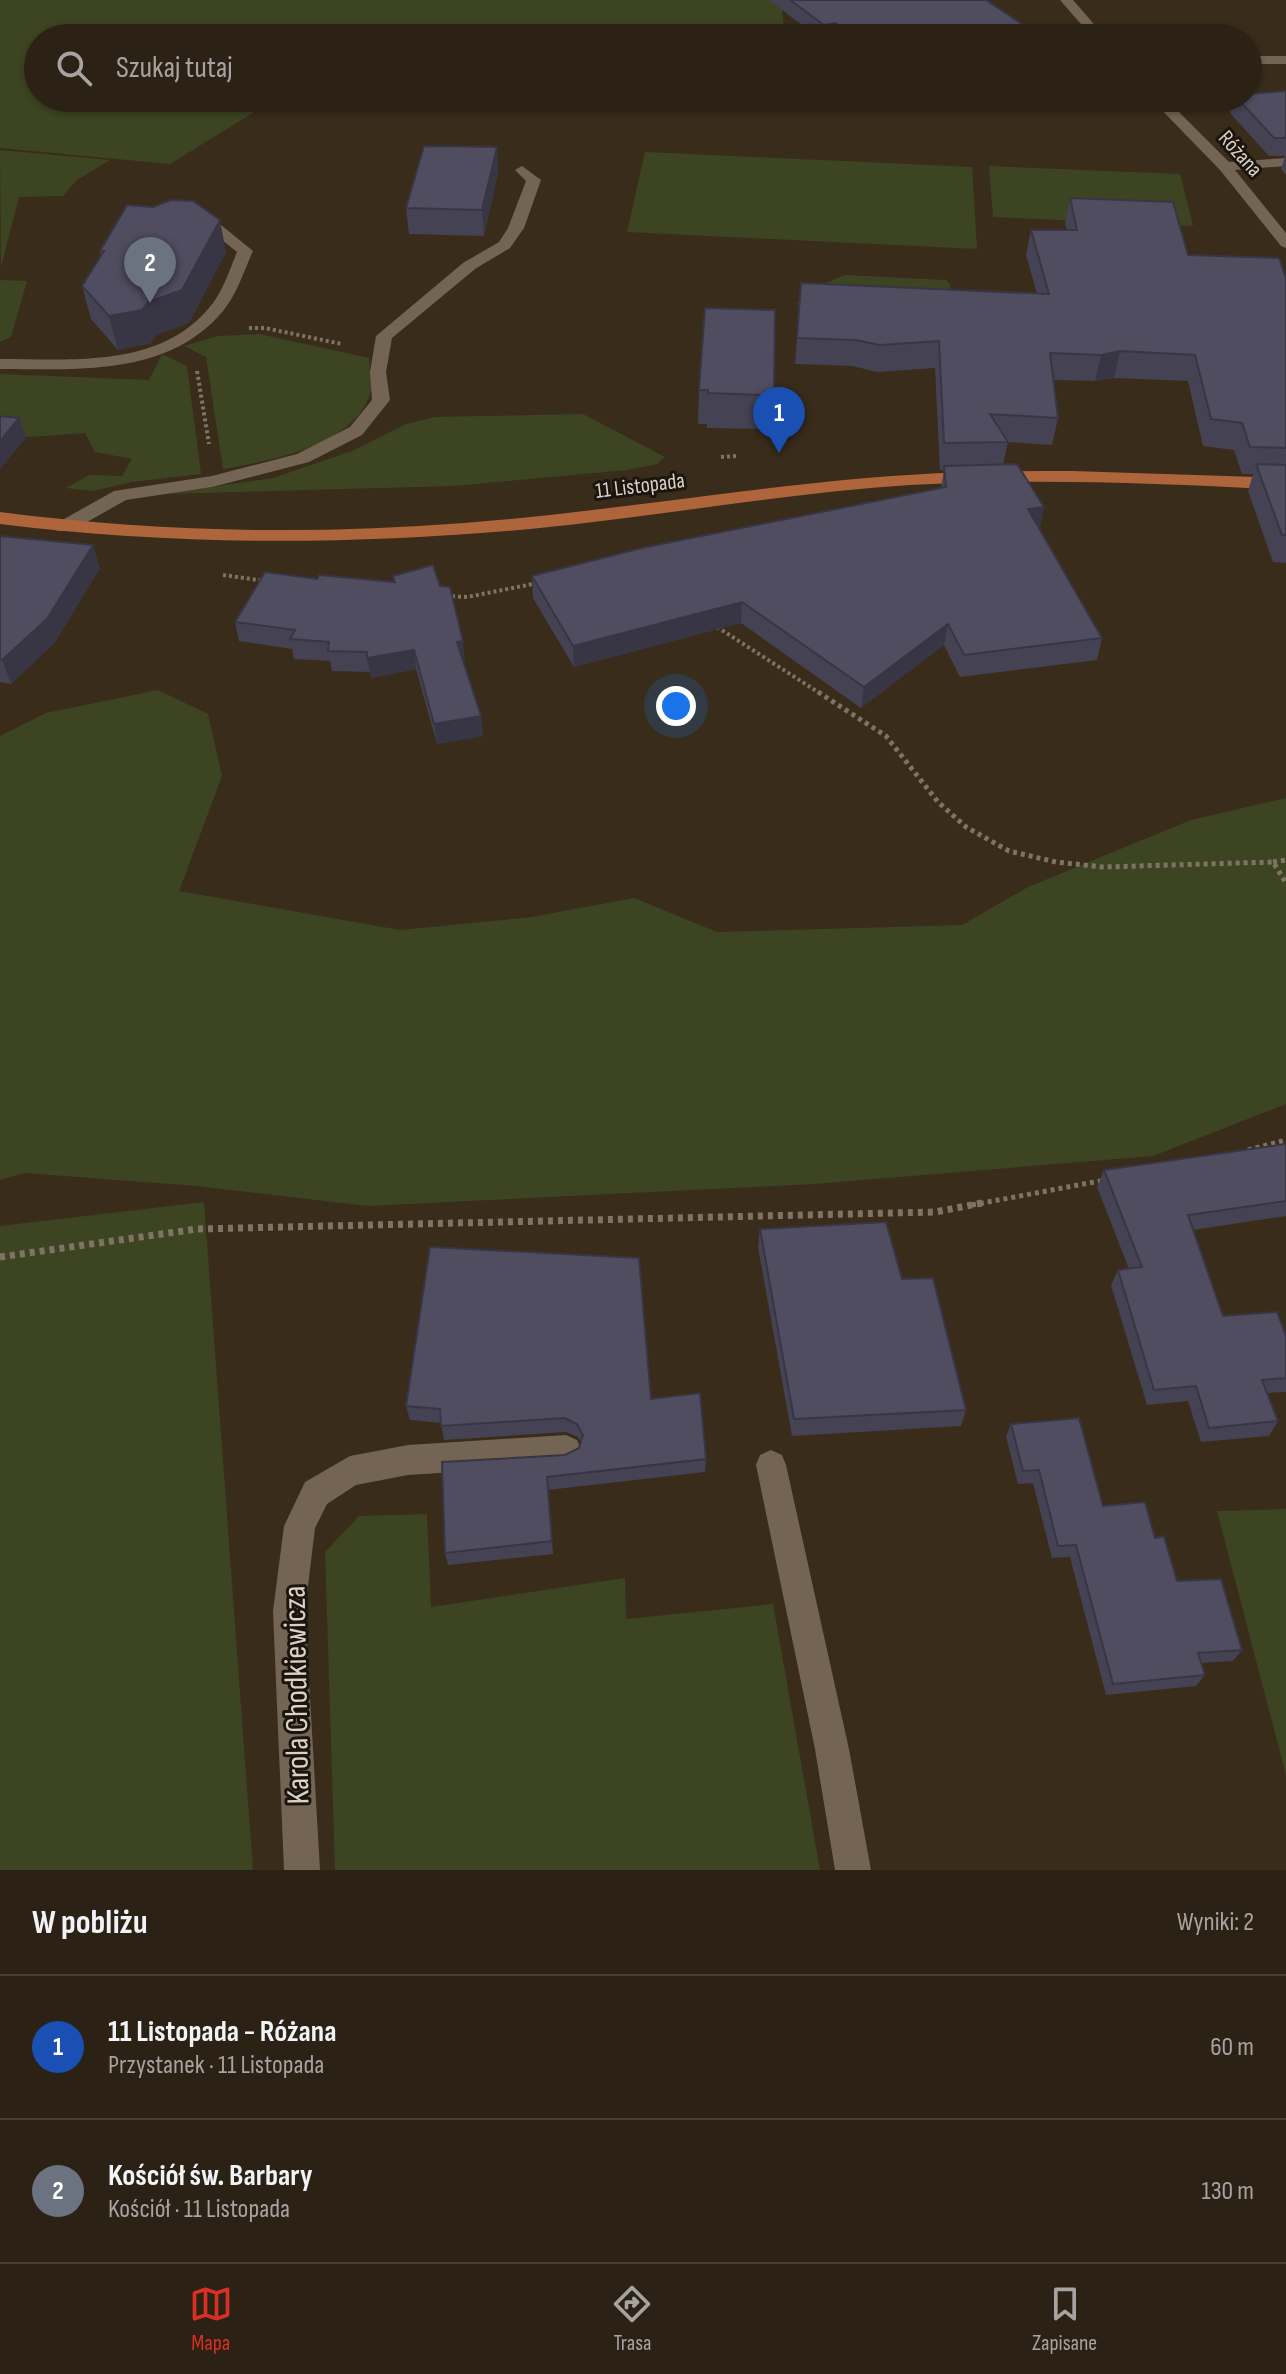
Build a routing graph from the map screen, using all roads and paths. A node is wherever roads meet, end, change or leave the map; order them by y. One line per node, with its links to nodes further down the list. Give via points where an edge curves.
1 (1066, 0): 2 (street)
2 (1087, 24)
3 (1262, 60): 4 (street)
4 (1286, 60)
5 (1171, 112): 7 (street, Różana)
6 (1286, 162): 7 (street)
7 (1225, 167): 10 (street, Różana)
8 (522, 170): 13 (street, via 534,180 505,245 469,266 384,336)
9 (188, 225): 11 (street, via 216,228 245,251 221,304)
10 (1286, 243)
11 (201, 327): 12 (street); 13 (path, via 265,328)
12 (171, 349): 14 (street, via 123,361); 15 (path, via 194,361 201,383)
13 (381, 355): 15 (street, via 381,400 356,431 303,458)
14 (0, 364)
15 (212, 481): 18 (street, via 121,495)
16 (1286, 484): 18 (main road, 11 Listopada, via 938,479 533,523 357,535)
17 (0, 518): 18 (main road, 11 Listopada)
18 (64, 527)
19 (707, 620): 21 (path, via 886,736 938,802 966,827 1009,851 1103,867)
20 (1286, 860): 21 (path)
21 (1273, 862): 22 (path)
22 (1286, 883)
23 (1286, 1140): 24 (path)
24 (1234, 1153)
25 (1109, 1179): 26 (path, via 935,1212 197,1229)
26 (0, 1257)
27 (566, 1450): 29 (street, Karola Chodkiewicza, via 408,1460 350,1471 316,1493 300,1526 289,1611)
28 (771, 1465): 30 (street)
29 (302, 1870)
30 (853, 1870)

